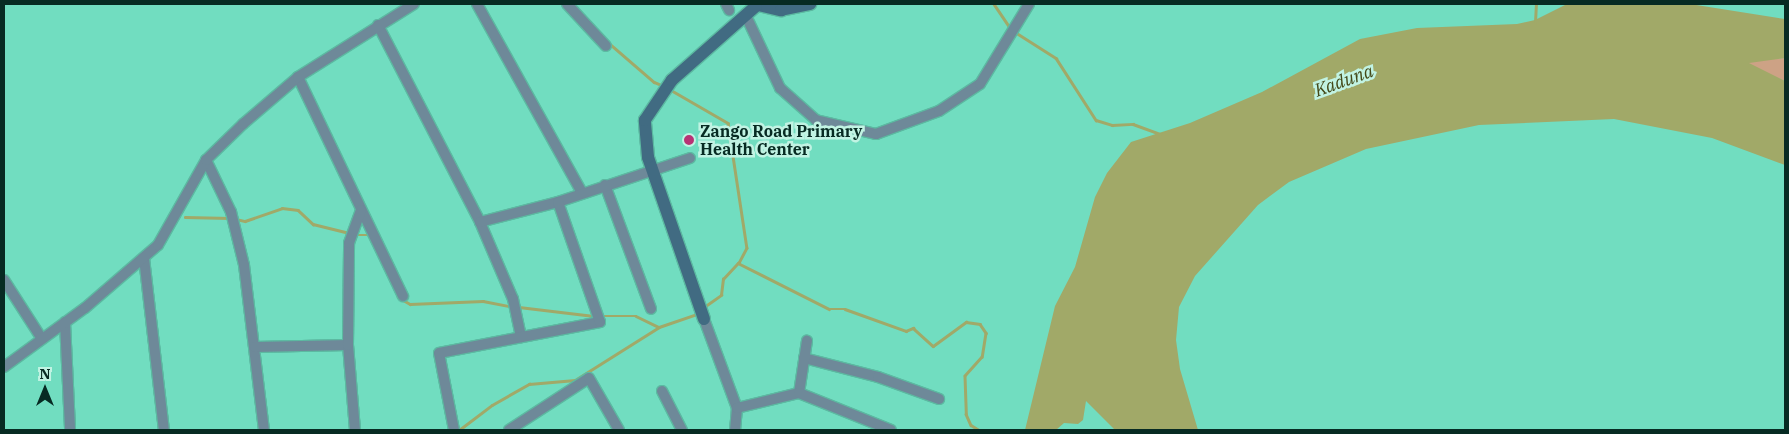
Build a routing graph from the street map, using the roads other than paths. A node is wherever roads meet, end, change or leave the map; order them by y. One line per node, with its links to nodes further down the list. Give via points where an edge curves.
1 (414, 4): 8 (street)
2 (476, 4): 15 (street)
3 (567, 4): 9 (street)
4 (810, 4): 6 (street, via 781,10)
5 (1029, 4): 7 (street, via 1010,40 980,84 939,111 876,134 816,120 780,88)
6 (755, 5): 7 (street)
7 (746, 16): 13 (street, via 662,90 645,120 645,142)
8 (378, 25): 10 (street); 18 (street)
9 (606, 46)
10 (298, 77): 12 (street); 17 (street)
11 (690, 158): 13 (street)
12 (206, 160): 19 (street, via 158,245); 29 (street, via 235,225)
13 (653, 168): 14 (street); 23 (street)
14 (605, 185): 15 (street); 22 (street)
15 (582, 193): 16 (street)
16 (558, 202): 18 (street); 25 (street, via 600,322)
17 (361, 210): 21 (street); 28 (street, via 349,243)
18 (480, 222): 25 (street, via 512,299)
19 (144, 258): 24 (street); 37 (street)
20 (4, 280): 26 (street)
21 (403, 296)
22 (650, 309)
23 (704, 319): 35 (street)
24 (65, 322): 26 (street); 36 (street)
25 (522, 337): 40 (street, via 439,353)
26 (42, 339): 31 (street)
27 (807, 342): 30 (street)
28 (348, 345): 29 (street); 39 (street)
29 (255, 346): 38 (street)
30 (804, 358): 33 (street); 34 (street, via 878,377)
31 (4, 367)
32 (662, 391): 43 (street)
33 (799, 393): 35 (street); 45 (street)
34 (939, 399)
35 (737, 408): 44 (street)
36 (70, 430)
37 (164, 430)
38 (264, 430)
39 (355, 430)
40 (454, 430)
41 (509, 430): 42 (street, via 589,378)
42 (619, 430)
43 (682, 430)
44 (735, 430)
45 (891, 430)

